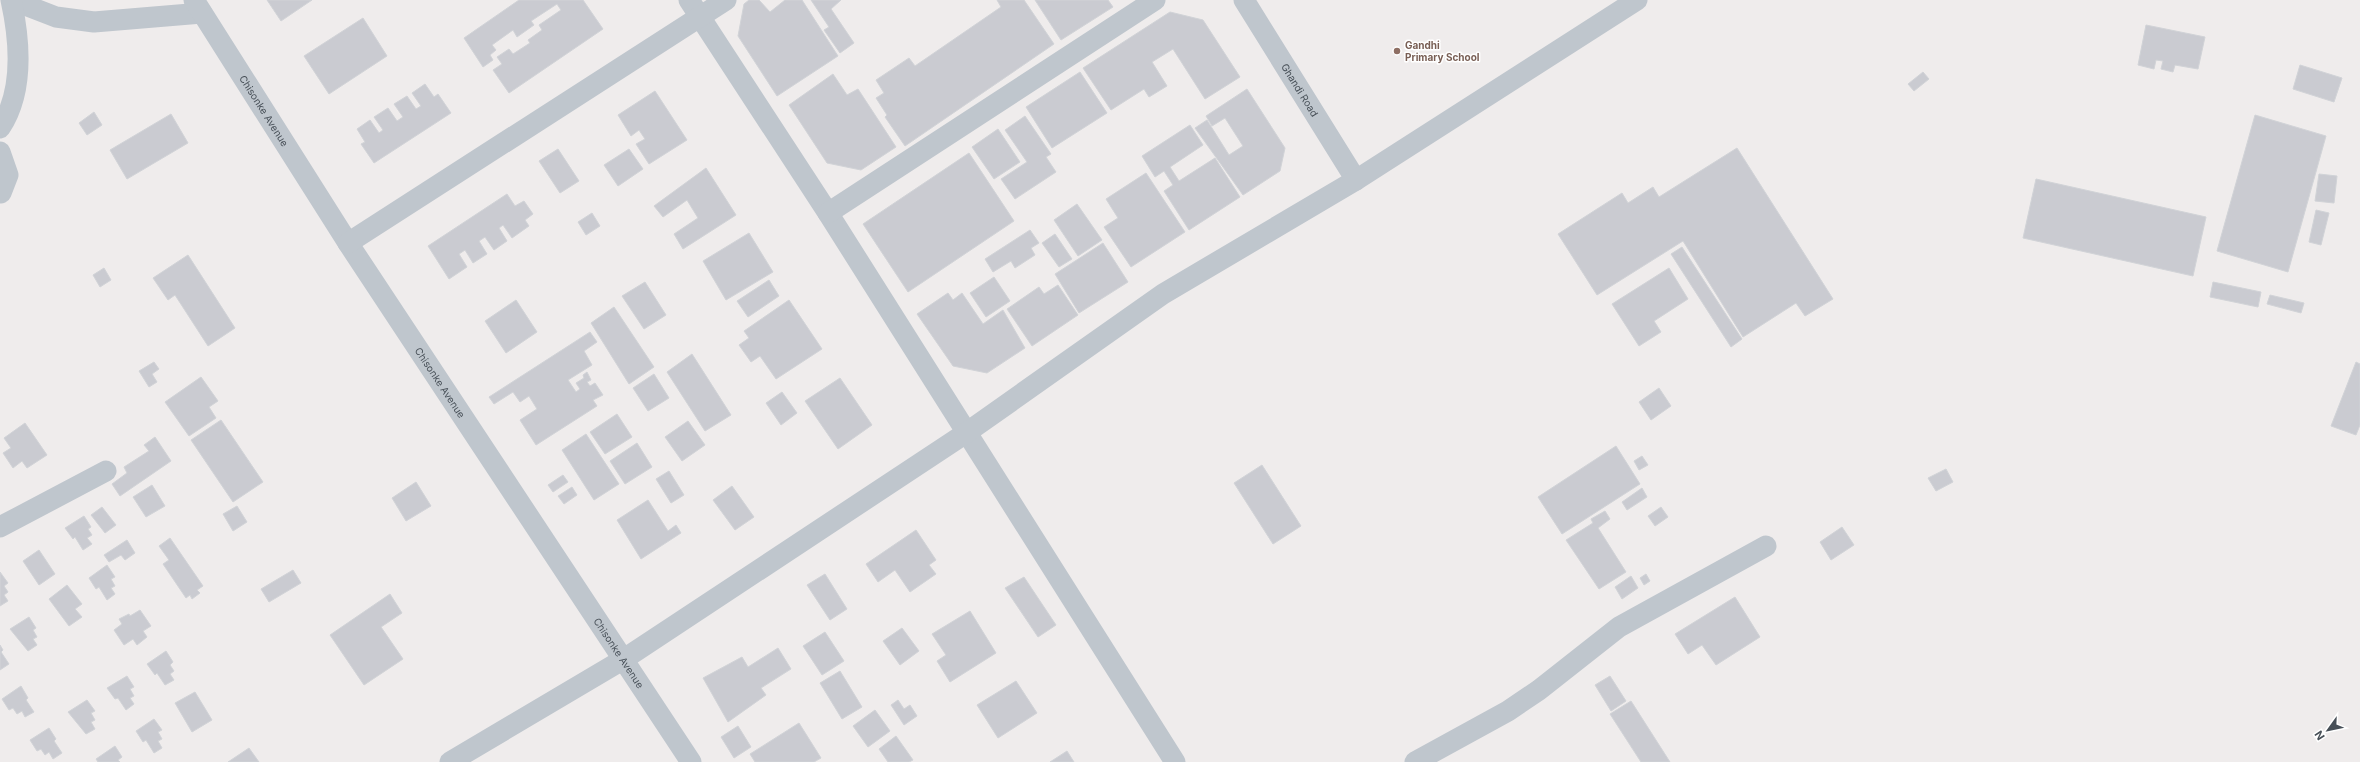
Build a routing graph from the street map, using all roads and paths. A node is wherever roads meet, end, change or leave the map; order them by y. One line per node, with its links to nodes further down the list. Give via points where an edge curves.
1 (12, 0): 7 (street, via 56,17 94,22); 9 (street, via 18,32 17,69 9,114)
2 (689, 0): 8 (street)
3 (726, 0): 8 (street)
4 (1155, 0): 13 (street)
5 (1244, 0): 11 (street, Ghandi Road)
6 (1637, 0): 11 (street)
7 (198, 6): 14 (street, Chisonke Avenue)
8 (700, 18): 13 (street); 14 (street)
9 (0, 128)
10 (0, 152): 12 (street, via 8,175)
11 (1356, 180): 15 (street, via 1163,294)
12 (1, 192)
13 (828, 213): 15 (street)
14 (348, 243): 19 (street, Chisonke Avenue)
15 (966, 433): 19 (street); 22 (street)
16 (106, 471): 17 (street)
17 (0, 527)
18 (1766, 546): 23 (street, via 1619,628 1508,711)
19 (624, 659): 20 (street); 21 (street, Chisonke Avenue)
20 (450, 762)
21 (691, 762)
22 (1175, 762)
23 (1415, 762)

